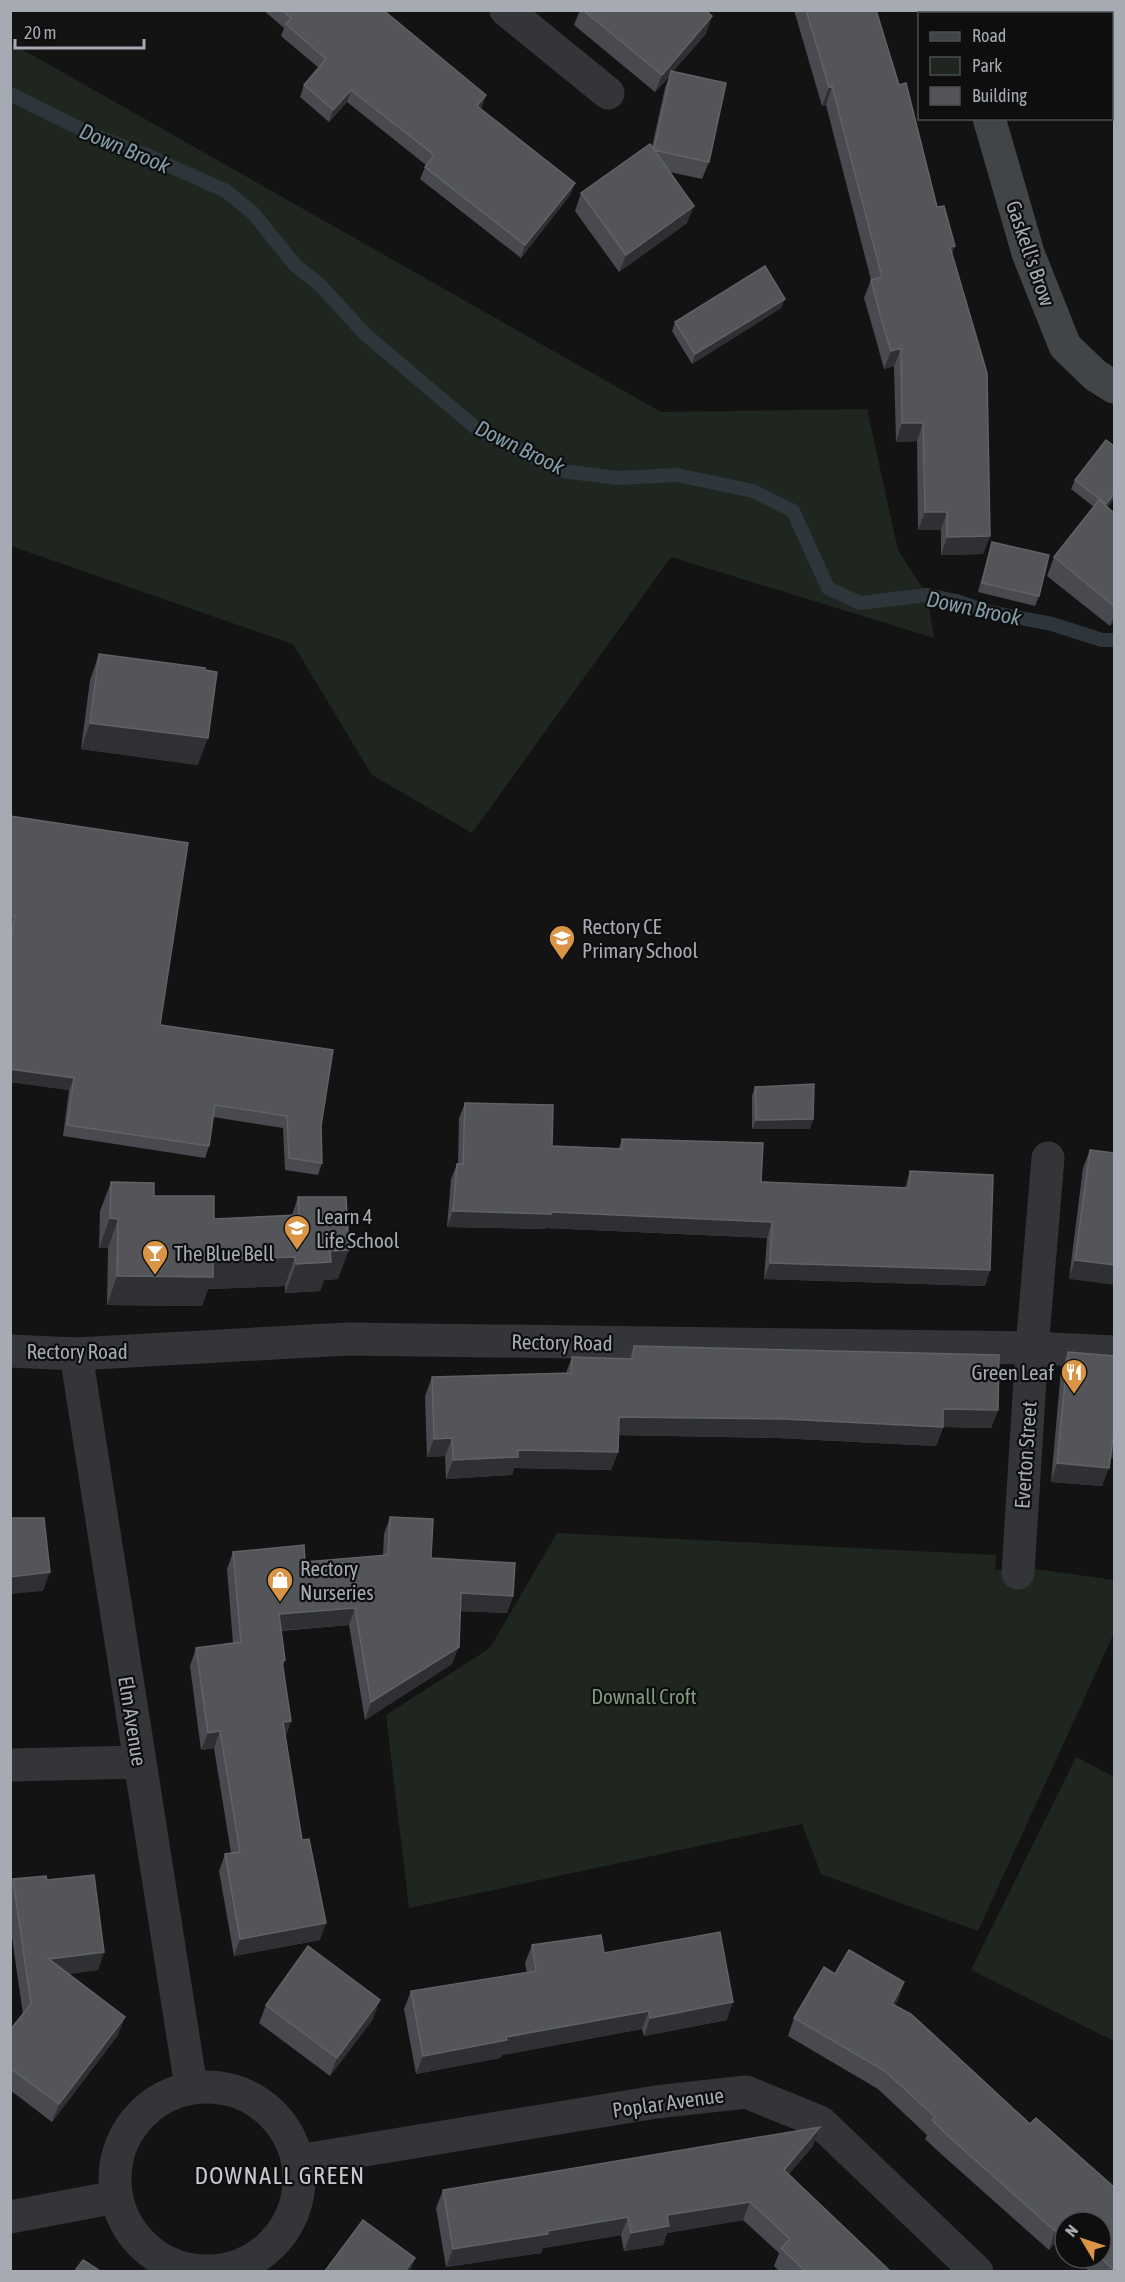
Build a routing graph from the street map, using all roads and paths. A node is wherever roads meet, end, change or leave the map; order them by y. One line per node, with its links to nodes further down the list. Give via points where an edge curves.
1 (506, 10): 2 (street)
2 (608, 93)
3 (990, 120): 4 (main road, Gaskell's Brow, via 1028,254 1065,346)
4 (1105, 381)
5 (1048, 1158): 6 (street, Everton Street)
6 (1032, 1348): 8 (street, Rectory Road); 9 (street, Rectory Road, via 346,1339); 10 (street, Everton Street)
7 (10, 1351): 9 (street, Rectory Road)
8 (1114, 1352)
9 (76, 1354): 11 (street, Elm Avenue)
10 (1018, 1573)
11 (139, 1762): 12 (street); 13 (street, Elm Avenue)
12 (10, 1765)
13 (191, 2087): 14 (street, via 220,2087 248,2096 271,2111 289,2134); 15 (street, via 164,2097 140,2115 124,2140 116,2168)
14 (298, 2161): 17 (street, via 299,2190 291,2217 276,2240 254,2258); 18 (street, Poplar Avenue, via 656,2102 746,2092 820,2122)
15 (116, 2197): 16 (street); 17 (street, via 127,2225 146,2248 170,2264 199,2271)
16 (10, 2217)
17 (228, 2270)
18 (977, 2271)

